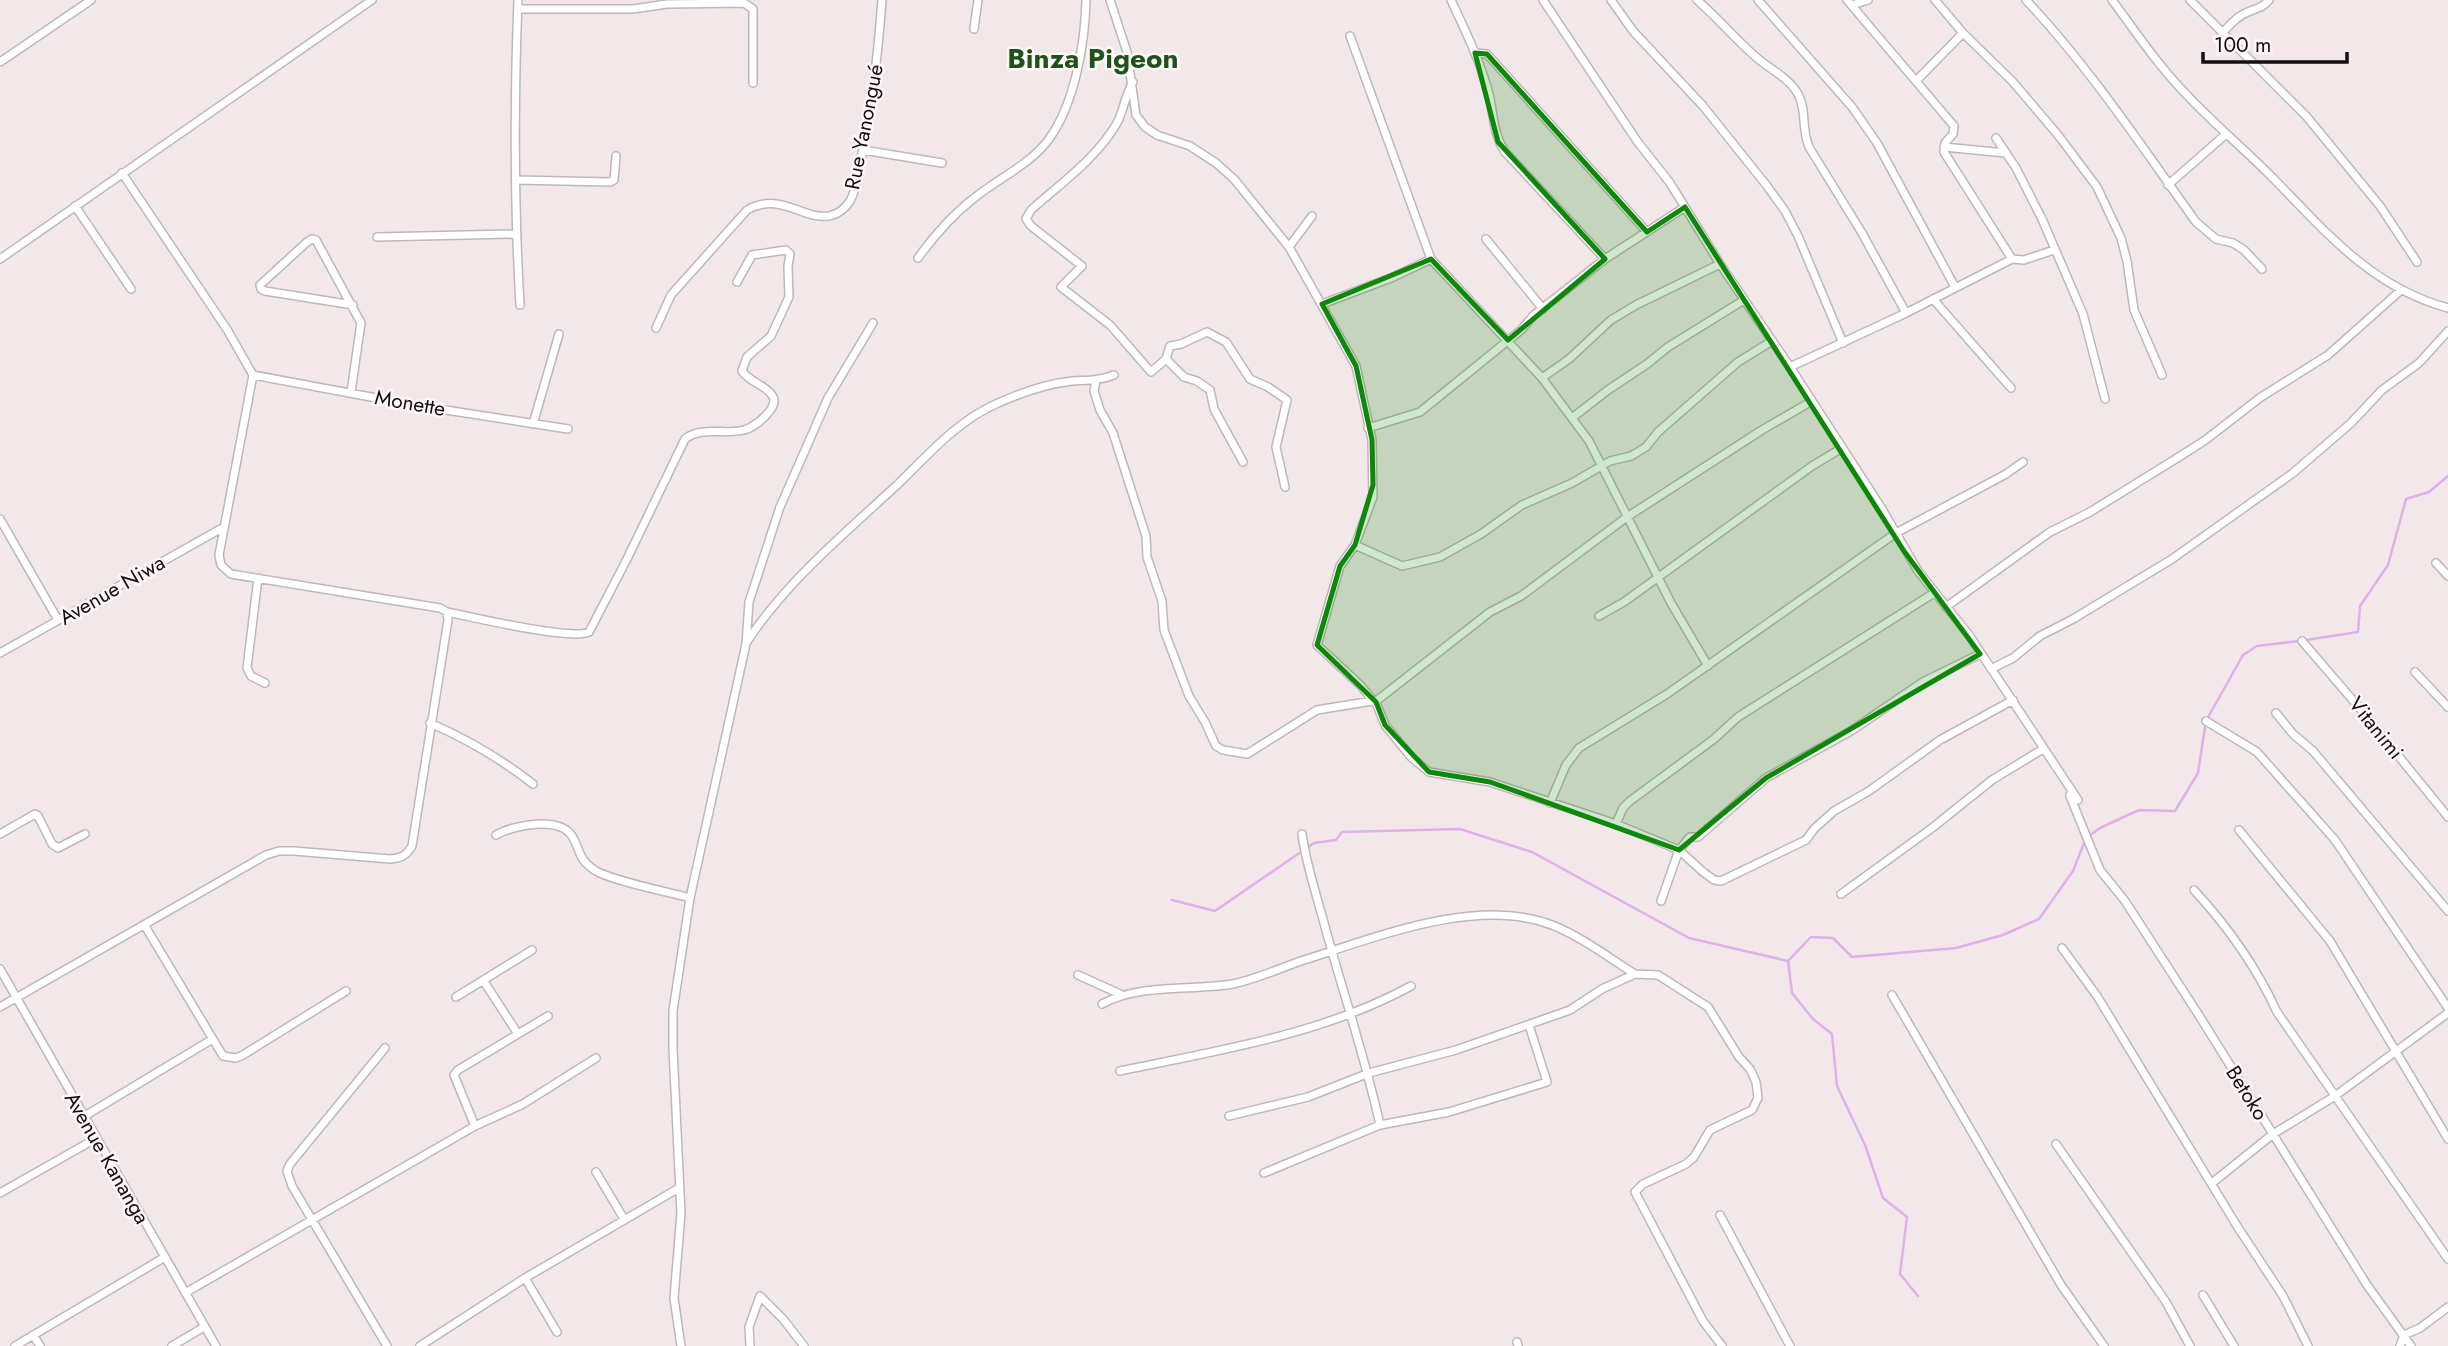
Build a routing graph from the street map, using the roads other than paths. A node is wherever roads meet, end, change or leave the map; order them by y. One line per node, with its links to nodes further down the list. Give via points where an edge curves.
1 (90, 0): 26 (street)
2 (372, 0): 37 (street)
3 (518, 0): 20 (street)
4 (882, 0): 33 (street, Rue Yanongué, via 877,70)
5 (978, 0): 21 (street)
6 (1086, 0): 49 (street, via 1079,63 1050,138 962,208)
7 (1110, 0): 28 (street)
8 (1451, 0): 25 (street)
9 (1543, 0): 41 (street)
10 (1611, 0): 75 (street, via 1773,194 1798,236)
11 (1697, 0): 68 (street, via 1798,94 1808,147)
12 (1758, 0): 58 (street, via 1878,143)
13 (1868, 0): 19 (street)
14 (1934, 0): 22 (street)
15 (2026, 0): 39 (street, via 2097,85)
16 (2112, 0): 30 (street, via 2162,67)
17 (2190, 0): 23 (street)
18 (2269, 0): 23 (street, via 2260,9 2238,17)
19 (1850, 3): 27 (street)
20 (518, 9): 29 (street, via 633,9 744,2 753,9); 38 (street)
21 (974, 29)
22 (1963, 33): 27 (street); 80 (street, via 2028,99 2097,187 2124,250 2134,310)
23 (2222, 33): 54 (street, via 2307,117 2380,206)
24 (1350, 36): 51 (street)
25 (1475, 53): 43 (street, via 1487,54); 52 (street, via 1498,142)
26 (0, 62)
27 (1917, 80): 32 (street, via 1954,126)
28 (1133, 81): 47 (street, via 1140,122 1216,163); 76 (street, via 1117,122 1090,158 1026,219 1082,266 1061,287 1110,325 1152,372)
29 (753, 83)
30 (2225, 135): 39 (street); 60 (street, via 2353,259)
31 (1996, 138): 34 (street)
32 (1944, 147): 34 (street); 53 (street)
33 (863, 150): 36 (street); 70 (street, Rue Yanongué, via 852,197 839,213 827,217 783,204 747,210 671,295)
34 (2006, 153): 48 (street)
35 (617, 156): 38 (street, via 610,182)
36 (942, 163)
37 (122, 173): 40 (street); 78 (street)
38 (516, 180): 44 (street)
39 (2168, 185): 56 (street, via 2205,231 2244,250)
40 (75, 206): 50 (street); 59 (street)
41 (1685, 207): 43 (street); 55 (street)
42 (1312, 216): 47 (street)
43 (1647, 232): 52 (street)
44 (515, 234): 45 (street); 65 (street)
45 (377, 237)
46 (1486, 239): 66 (street)
47 (1289, 247): 63 (street)
48 (2054, 250): 53 (street); 85 (street, via 2083,314)
49 (918, 258)
50 (0, 259)
51 (1431, 259): 63 (street); 73 (street)
52 (1605, 259): 66 (street)
53 (2012, 259): 58 (street)
54 (2417, 262)
55 (1720, 264): 62 (street); 81 (street, via 1619,315)
56 (2262, 269)
57 (737, 282): 107 (street, via 752,256 786,250 790,254 789,298 771,336 747,357 742,371 773,396 773,408 743,430 694,434 685,439 589,632 576,636)
58 (1955, 287): 61 (street)
59 (131, 289)
60 (2400, 291): 67 (street); 106 (street, via 2328,355 2261,397 2204,441 2050,532)
61 (1933, 299): 68 (street); 83 (street)
62 (1744, 300): 74 (street); 87 (street, via 1668,347)
63 (1322, 303): 89 (street, via 1356,366)
64 (353, 305): 64 (street, via 265,291 260,285 312,239 320,245); 84 (street, via 361,329)
65 (520, 305)
66 (1543, 309): 73 (street)
67 (2448, 309)
68 (1906, 313): 75 (street)
69 (873, 323): 111 (street, via 828,398 780,507 749,602)
70 (656, 328)
71 (2448, 331): 115 (street, via 2419,363 2382,390 2293,473 2172,559)
72 (559, 334): 88 (street)
73 (1508, 340): 81 (street); 89 (street, via 1420,412)
74 (1772, 341): 77 (street); 94 (street, via 1738,362 1646,447)
75 (1843, 343): 77 (street)
76 (1166, 359): 93 (street, via 1184,377 1210,390 1214,409); 95 (street, via 1170,346 1207,332 1226,342 1250,379 1287,400 1276,447)
77 (1790, 367): 86 (street)
78 (253, 375): 84 (street, Monette); 98 (street)
79 (1114, 375): 82 (street)
80 (2162, 375)
81 (1542, 378): 87 (street)
82 (1096, 381): 111 (street, via 1040,387 962,424 815,562); 119 (street, via 1094,391 1113,433 1146,536 1164,630 1189,696 1216,746 1247,754 1317,710)
83 (2011, 388)
84 (351, 392): 88 (street, Monette)
85 (2105, 399)
86 (1812, 401): 91 (street); 96 (street)
87 (1572, 418): 94 (street)
88 (533, 424): 90 (street, Monette)
89 (1368, 428): 100 (street, via 1373,497)
90 (568, 429)
91 (1842, 448): 99 (street); 102 (street)
92 (2023, 462): 99 (street)
93 (1243, 463)
94 (1601, 466): 96 (street); 100 (street, via 1522,505 1440,557 1402,566)
95 (1284, 487)
96 (1628, 517): 102 (street); 119 (street, via 1521,596 1490,611)
97 (0, 519): 109 (street)
98 (224, 527): 104 (street, via 221,565 231,574); 109 (street, Avenue Niwa)
99 (1896, 533): 105 (street); 114 (street)
100 (1355, 545): 119 (street, via 1340,566 1317,645)
101 (2436, 563): 103 (street)
102 (1657, 576): 108 (street); 114 (street)
103 (2448, 576)
104 (258, 578): 107 (street); 117 (street, via 247,668 251,676)
105 (1934, 593): 106 (street); 128 (street, via 1738,717 1630,801)
106 (1946, 607): 113 (street)
107 (447, 612): 123 (street)
108 (1599, 616)
109 (58, 620): 112 (street, Avenue Niwa)
110 (2301, 641): 127 (street, Vitanimi)
111 (746, 643): 137 (street)
112 (0, 653)
113 (1980, 654): 115 (street); 134 (street, via 1923,682 1851,731 1766,778)
114 (1708, 666): 126 (street, via 1579,748 1566,765)
115 (1991, 669): 118 (street)
116 (2415, 672): 120 (street)
117 (265, 683)
118 (2013, 700): 124 (street); 134 (street, via 1940,740 1833,811 1807,840 1725,880 1714,880)
119 (1373, 702): 126 (street, via 1385,725 1429,772 1490,782)
120 (2448, 708)
121 (2276, 713): 139 (street, via 2314,751)
122 (2206, 721): 156 (street, via 2257,752 2335,840)
123 (430, 723): 125 (street, via 463,737); 140 (street, via 412,846 407,854 390,859 279,851)
124 (2043, 749): 136 (street, via 1992,780); 173 (street, Betoko, via 2078,800 2070,795 2099,870 2125,901)
125 (533, 784)
126 (1550, 803): 128 (street)
127 (2448, 817)
128 (1616, 824): 134 (street)
129 (2239, 830): 164 (street, via 2330,941)
130 (0, 834): 131 (street, via 35,814 54,847)
131 (85, 834)
132 (1302, 834): 143 (street)
133 (496, 835): 137 (street, via 526,824 562,829 571,835 581,858 598,872)
134 (1679, 849): 138 (street)
135 (2194, 890): 168 (street, via 2238,944 2277,1012)
136 (1841, 894)
137 (690, 898): 180 (street, via 673,1011)
138 (1661, 901)
139 (2448, 911)
140 (145, 926): 153 (street); 162 (street)
141 (2062, 948): 179 (street)
142 (532, 950): 147 (street)
143 (1332, 951): 145 (street, via 1438,922 1515,916 1561,930); 150 (street, via 1232,984); 158 (street)
144 (0, 970): 153 (street, Avenue Kananga)
145 (1635, 974): 160 (street, via 1570,1010); 204 (street, via 1658,975 1708,1007 1750,1069 1758,1090 1752,1110 1710,1130 1686,1164 1635,1192 1703,1321)
146 (1079, 975): 150 (street)
147 (483, 980): 152 (street); 161 (street)
148 (1411, 986): 158 (street)
149 (346, 991): 162 (street, via 236,1058 223,1056)
150 (1120, 994): 154 (street)
151 (1892, 996): 206 (street, via 2054,1274)
152 (456, 997)
153 (16, 998): 155 (street); 169 (street, Avenue Kananga)
154 (1102, 1003)
155 (0, 1007)
156 (2448, 1008)
157 (2448, 1013): 164 (street)
158 (1351, 1014): 166 (street, via 1281,1036); 167 (street)
159 (548, 1016): 161 (street)
160 (1529, 1025): 167 (street); 171 (street, via 1547,1082 1449,1112)
161 (518, 1034): 172 (street, via 454,1075)
162 (211, 1040): 169 (street)
163 (385, 1048): 183 (street, via 287,1171)
164 (2397, 1051): 168 (street); 175 (street)
165 (596, 1058): 172 (street, via 523,1104)
166 (1120, 1071)
167 (1369, 1073): 170 (street, via 1308,1097); 171 (street)
168 (2335, 1096): 173 (street); 186 (street)
169 (83, 1116): 174 (street, Avenue Kananga)
170 (1229, 1116)
171 (1380, 1125): 178 (street)
172 (475, 1126): 183 (street)
173 (2273, 1134): 179 (street); 194 (street, Betoko, via 2367,1286)
174 (95, 1139): 181 (street); 185 (street, Avenue Kananga)
175 (2448, 1139)
176 (2056, 1144): 207 (street, via 2166,1302)
177 (596, 1172): 184 (street)
178 (1264, 1173)
179 (2212, 1183): 209 (street, via 2283,1296)
180 (679, 1188): 184 (street); 201 (street, via 674,1298)
181 (0, 1193)
182 (1720, 1214): 205 (street)
183 (312, 1219): 188 (street); 199 (street)
184 (624, 1219): 187 (street)
185 (165, 1257): 188 (street, Avenue Kananga); 193 (street)
186 (2448, 1259)
187 (525, 1278): 192 (street); 200 (street)
188 (185, 1293): 191 (street, Avenue Kananga)
189 (2203, 1295): 208 (street)
190 (2448, 1307): 194 (street)
191 (204, 1327): 197 (street); 198 (street, Avenue Kananga)
192 (557, 1332)
193 (33, 1335): 195 (street); 196 (street)
194 (2404, 1335): 210 (street); 211 (street, Betoko)
195 (15, 1346)
196 (40, 1346)
197 (172, 1346)
198 (216, 1346)
199 (387, 1346)
200 (420, 1346)
201 (681, 1346)
202 (750, 1346): 203 (street, via 749,1327 760,1296)
203 (804, 1346)
204 (1722, 1346)
205 (1790, 1346)
206 (2104, 1346)
207 (2190, 1346)
208 (2234, 1346)
209 (2308, 1346)
210 (2400, 1346)
211 (2411, 1346)

